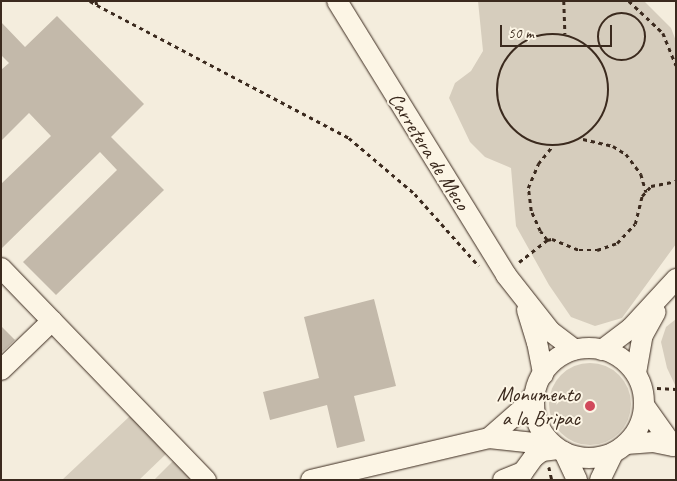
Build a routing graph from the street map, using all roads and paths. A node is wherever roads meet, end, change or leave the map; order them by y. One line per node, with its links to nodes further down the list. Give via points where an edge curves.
1 (90, 1): 5 (path)
2 (337, 1): 19 (street, Carretera de Meco)
3 (564, 1): 8 (path)
4 (629, 1): 6 (path)
5 (97, 3): 18 (path, via 349,138 415,194)
6 (646, 18): 7 (path); 11 (path, via 663,33)
7 (642, 23): 9 (path, via 629,14 621,13 607,19 598,32); 9 (path, via 644,46 634,58 619,61)
8 (565, 34): 10 (path, via 582,41); 13 (path, via 537,36 512,50 502,65 496,84 497,102 505,120 517,134 534,144)
9 (602, 50): 10 (path)
10 (596, 53): 12 (path, via 606,69 610,87 608,105 600,122)
11 (676, 66)
12 (581, 138): 13 (path, via 571,144); 15 (path, via 613,146 626,154 640,174)
13 (552, 147): 16 (path, via 538,164 528,188 531,211)
14 (676, 181): 15 (path, via 651,186)
15 (646, 192): 16 (path, via 635,224 617,243 598,250 579,250 552,239)
16 (546, 240): 19 (path)
17 (1, 268): 22 (street)
18 (485, 272)
19 (506, 275): 21 (street, Carretera de Meco)
20 (674, 281): 24 (street, via 631,328); 26 (street, via 643,335)
21 (523, 299): 23 (street, via 550,331); 27 (street, via 538,342)
22 (52, 321): 25 (street); 36 (street)
23 (575, 350): 24 (street); 27 (street, via 556,359)
24 (602, 350): 26 (street, via 627,363)
25 (1, 370)
26 (636, 373): 31 (street, via 644,394)
27 (543, 374): 30 (street)
28 (657, 388): 29 (path)
29 (676, 389)
30 (534, 395): 32 (street); 34 (street, via 535,417)
31 (644, 405): 33 (street); 35 (street, via 639,426)
32 (489, 438): 34 (street); 37 (street)
33 (675, 446): 35 (street, via 653,442)
34 (554, 449): 35 (street, via 588,458); 38 (street, via 534,457 523,472); 39 (path); 40 (street)
35 (620, 449): 41 (street)
36 (206, 480)
37 (311, 480)
38 (503, 480)
39 (552, 480)
40 (577, 480)
41 (600, 480)

